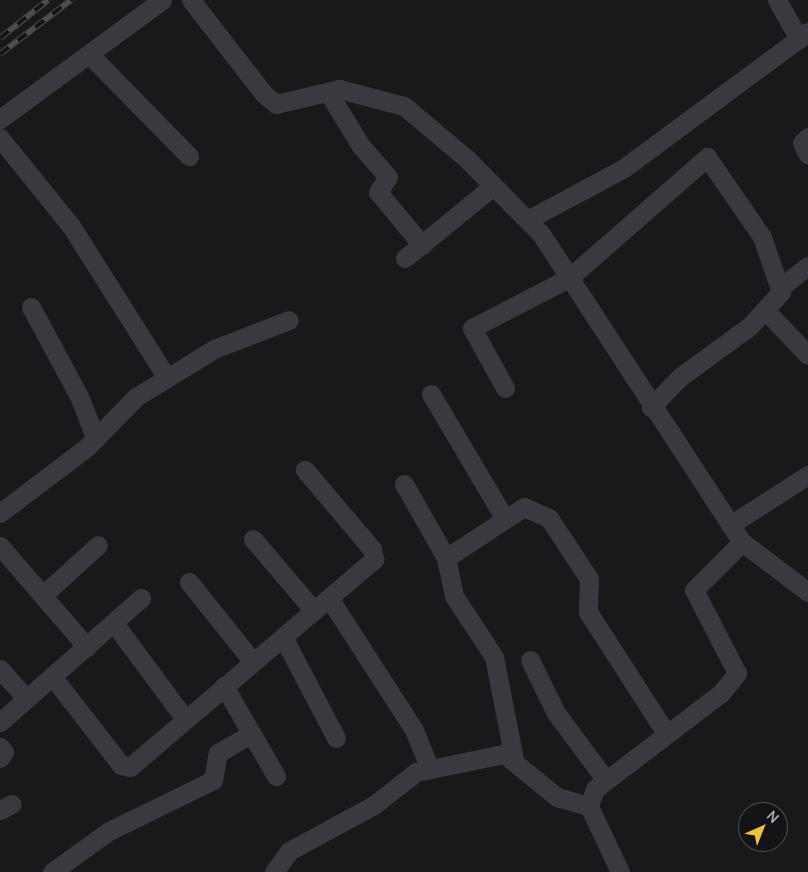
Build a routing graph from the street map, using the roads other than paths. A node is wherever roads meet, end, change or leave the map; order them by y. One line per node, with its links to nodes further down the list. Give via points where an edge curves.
1 (162, 0): 5 (street)
2 (191, 0): 6 (street, via 264,94 276,104)
3 (777, 0): 4 (street)
4 (806, 34): 13 (street, via 624,168)
5 (88, 54): 7 (street); 11 (street)
6 (328, 92): 12 (street, via 339,89 404,106); 14 (street, via 361,146 388,177 378,192)
7 (0, 119)
8 (808, 137): 10 (street, via 802,143)
9 (0, 138): 23 (street, via 71,226)
10 (808, 155)
11 (189, 156)
12 (493, 186): 13 (street); 14 (street)
13 (527, 220): 17 (street)
14 (422, 245): 15 (street)
15 (405, 258)
16 (808, 266): 18 (street)
17 (569, 278): 18 (street, via 707,157 762,237); 24 (street, via 472,328); 26 (street)
18 (781, 287): 20 (street)
19 (31, 306): 27 (street, via 79,396)
20 (765, 310): 22 (street); 26 (street, via 680,377)
21 (289, 320): 23 (street, via 214,349)
22 (808, 355)
23 (168, 378): 27 (street, via 127,404)
24 (506, 388)
25 (432, 394): 32 (street)
26 (651, 407): 33 (street)
27 (96, 437): 31 (street)
28 (305, 470): 43 (street, via 374,554 371,564)
29 (808, 475): 33 (street)
30 (404, 484): 38 (street)
31 (0, 512)
32 (506, 519): 38 (street); 57 (street, via 529,506 554,524 589,579 588,612)
33 (730, 525): 35 (street)
34 (253, 539): 44 (street)
35 (742, 542): 40 (street); 57 (street, via 694,590 737,672 721,694)
36 (98, 545): 41 (street)
37 (0, 546): 41 (street)
38 (446, 558): 61 (street, via 454,596 494,657)
39 (189, 582): 49 (street)
40 (808, 592)
41 (43, 595): 47 (street)
42 (141, 598): 45 (street)
43 (330, 598): 44 (street); 62 (street, via 414,730)
44 (314, 611): 46 (street)
45 (114, 624): 47 (street); 54 (street)
46 (283, 637): 49 (street); 58 (street)
47 (87, 647): 51 (street)
48 (530, 660): 64 (street, via 556,713)
49 (252, 662): 52 (street)
50 (0, 669): 53 (street)
51 (52, 676): 53 (street); 54 (street, via 125,767)
52 (224, 686): 54 (street); 56 (street)
53 (26, 698): 55 (street)
54 (185, 719)
55 (0, 722)
56 (251, 734): 63 (street); 66 (street, via 218,752 213,780 109,831)
57 (666, 734): 64 (street)
58 (336, 738)
59 (0, 747): 60 (street, via 4,752)
60 (0, 758)
61 (514, 759): 62 (street, via 504,754); 65 (street, via 557,797)
62 (430, 769): 67 (street, via 416,772 374,805 289,851)
63 (276, 776)
64 (605, 779): 65 (street, via 595,789)
65 (589, 806): 68 (street)
66 (52, 872)
67 (274, 872)
68 (620, 872)

